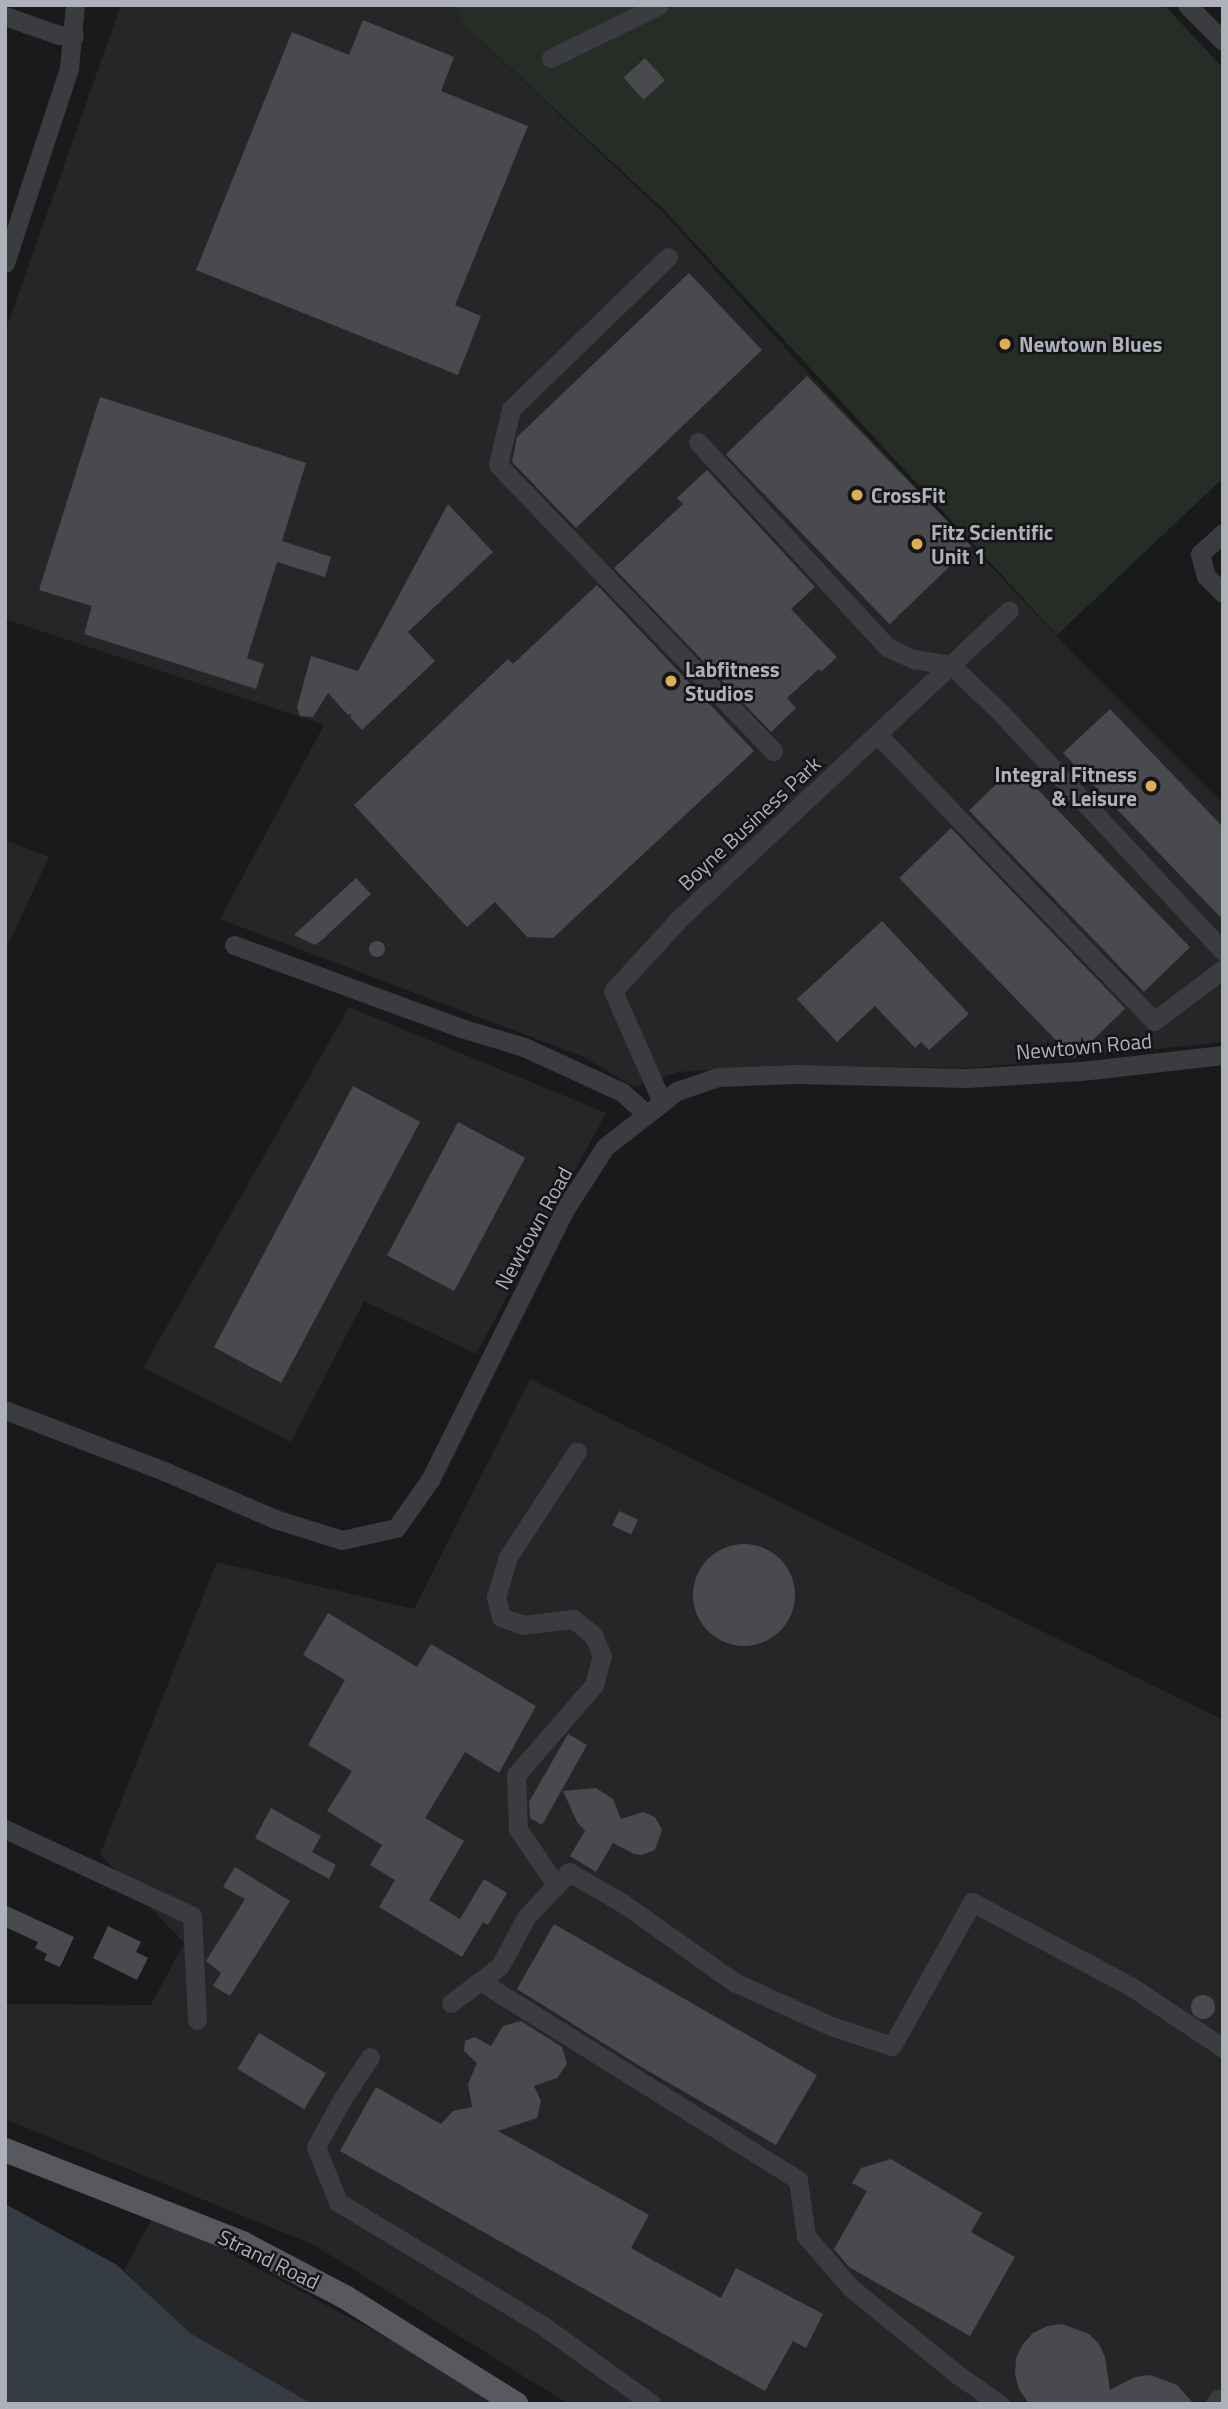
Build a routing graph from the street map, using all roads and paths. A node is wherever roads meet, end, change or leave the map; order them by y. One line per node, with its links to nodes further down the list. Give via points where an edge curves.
1 (75, 5): 5 (street)
2 (659, 5): 7 (street)
3 (1187, 5): 6 (street)
4 (5, 16): 5 (street)
5 (74, 36): 9 (street, via 69,68)
6 (1223, 41)
7 (551, 58)
8 (668, 257): 16 (street, via 512,409 498,465)
9 (5, 263)
10 (698, 442): 14 (street, via 887,648 913,659)
11 (1223, 533): 12 (street, via 1200,554 1206,576)
12 (1223, 593)
13 (1009, 610): 14 (street, Boyne Business Park)
14 (951, 665): 15 (street, Boyne Business Park); 18 (street, via 1002,713)
15 (877, 734): 19 (street, via 1154,1021); 21 (street, Boyne Business Park, via 678,920 613,990)
16 (772, 751)
17 (234, 945): 22 (street, via 524,1048 622,1092)
18 (1223, 951)
19 (1223, 969)
20 (1223, 1055): 21 (street, Newtown Road, via 967,1078 718,1077)
21 (662, 1101): 22 (street, Newtown Road)
22 (646, 1113): 23 (street, Newtown Road, via 605,1147 565,1209 430,1480 396,1528 342,1540 275,1518)
23 (5, 1410)
24 (578, 1451): 26 (street, via 508,1557 496,1597 501,1617 523,1625 573,1619 593,1635 602,1657 594,1685 516,1775 518,1829)
25 (5, 1829): 29 (street, via 192,1916)
26 (556, 1885): 27 (street, via 526,1917 500,1966); 30 (street, via 569,1872 624,1904 733,1982 831,2026 892,2046 972,1902 1132,1987)
27 (480, 1981): 28 (street); 36 (street, via 797,2180 806,2236 851,2288)
28 (451, 2003)
29 (197, 2020)
30 (1223, 2048)
31 (370, 2057): 35 (street, via 316,2147 338,2202 542,2325)
32 (5, 2150): 34 (main road, Strand Road, via 242,2243 345,2297)
33 (1223, 2401): 37 (street, via 1218,2399)
34 (516, 2404)
35 (652, 2404)
36 (1000, 2404)
37 (1215, 2404)

